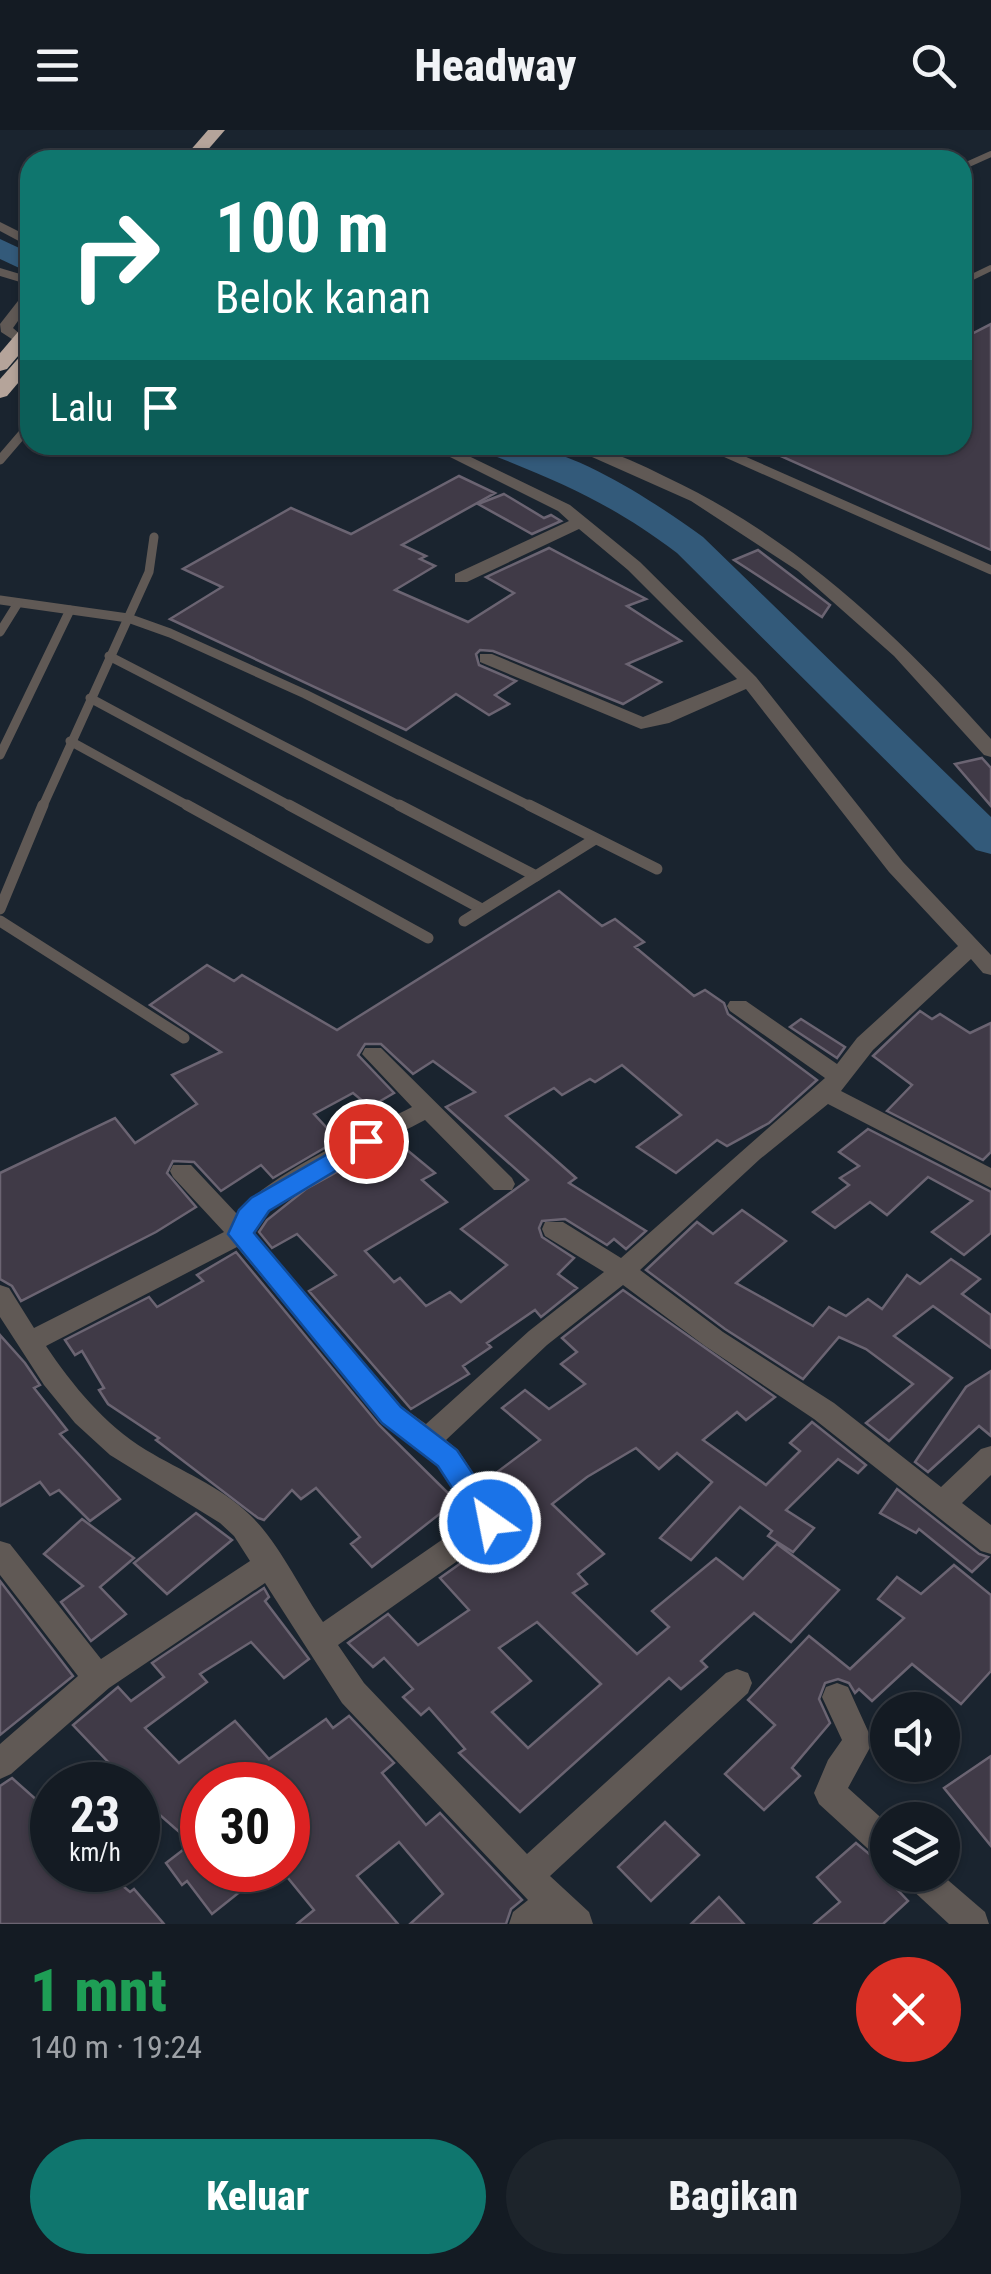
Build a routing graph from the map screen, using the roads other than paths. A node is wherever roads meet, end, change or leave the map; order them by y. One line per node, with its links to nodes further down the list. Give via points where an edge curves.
1 (197, 130): 3 (highway)
2 (216, 130): 4 (highway)
3 (180, 150)
4 (199, 150)
5 (20, 306): 6 (street, via 6,329)
6 (20, 338)
7 (20, 348): 9 (highway)
8 (20, 356): 10 (highway)
9 (0, 364)
10 (0, 392)
11 (20, 437): 15 (lane)
12 (455, 455): 16 (street)
13 (601, 455): 30 (street, via 656,475 799,560 872,622)
14 (731, 455): 18 (lane)
15 (0, 460)
16 (582, 521): 19 (street); 27 (street)
17 (154, 537): 23 (lane, via 149,572)
18 (991, 570)
19 (461, 578)
20 (0, 600): 21 (lane)
21 (18, 603): 22 (lane); 24 (lane)
22 (70, 610): 23 (lane); 31 (lane)
23 (128, 618): 25 (lane); 32 (lane, via 304,694)
24 (0, 632)
25 (109, 656): 28 (lane); 34 (lane)
26 (486, 658): 27 (street, via 641,723)
27 (749, 682): 40 (street, via 896,866)
28 (90, 698): 29 (lane); 35 (lane)
29 (70, 741): 36 (lane); 39 (lane)
30 (991, 751)
31 (0, 754)
32 (596, 839): 33 (lane); 34 (lane)
33 (657, 870)
34 (536, 876): 35 (lane)
35 (480, 908): 38 (lane)
36 (0, 909)
37 (0, 921): 43 (lane)
38 (464, 921)
39 (428, 938)
40 (971, 947): 41 (street); 45 (street, via 865,1044)
41 (991, 968)
42 (738, 1006): 45 (street)
43 (184, 1038)
44 (373, 1054): 46 (street)
45 (833, 1085): 48 (street); 52 (street)
46 (429, 1108): 49 (street); 51 (street, via 260,1204)
47 (182, 1171): 51 (street)
48 (991, 1180)
49 (503, 1184)
50 (554, 1230): 52 (street)
51 (241, 1234): 54 (street); 55 (street, via 392,1415)
52 (623, 1271): 55 (street, via 538,1338); 57 (street)
53 (0, 1296): 54 (street)
54 (30, 1342): 60 (street, via 84,1415 120,1447 226,1509)
55 (428, 1440): 61 (street, via 448,1458 490,1522)
56 (991, 1457): 57 (street)
57 (944, 1502): 58 (street)
58 (991, 1542)
59 (0, 1553): 62 (street)
60 (268, 1565): 61 (street); 62 (street)
61 (318, 1642): 67 (street, via 354,1693)
62 (98, 1678): 65 (street)
63 (737, 1683): 67 (street)
64 (837, 1697): 66 (street, via 858,1742 830,1793)
65 (0, 1764)
66 (870, 1830)
67 (526, 1876): 69 (street)
68 (938, 1892): 72 (street)
69 (552, 1898): 70 (street); 71 (street)
70 (525, 1924)
71 (577, 1924)
72 (973, 1924)

